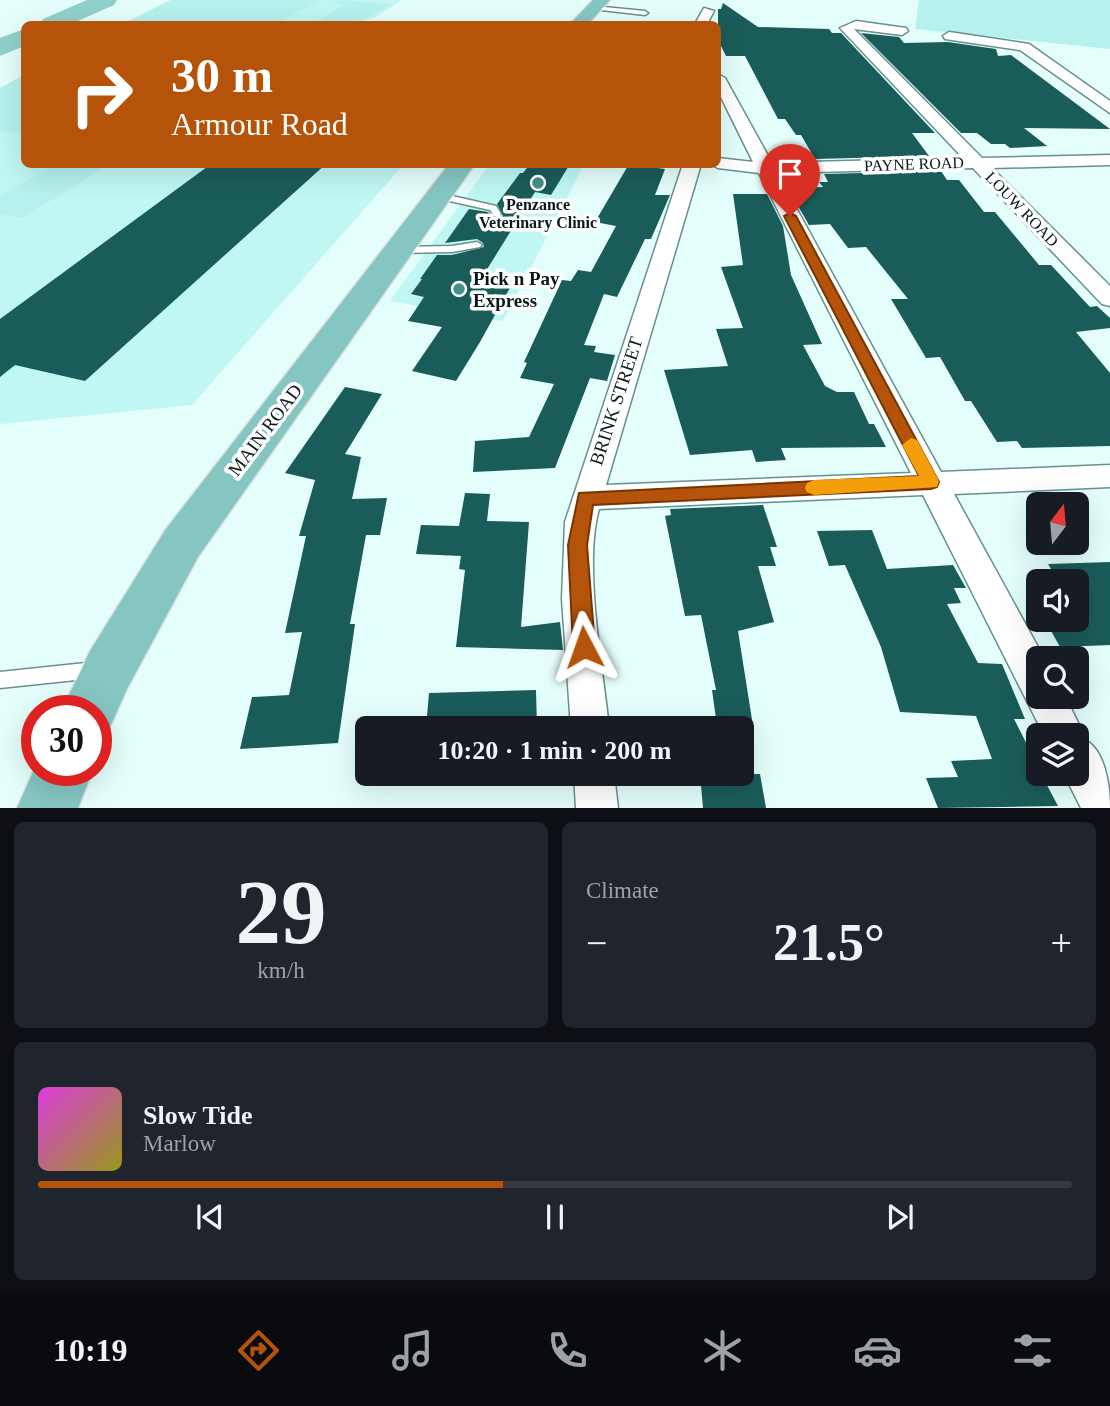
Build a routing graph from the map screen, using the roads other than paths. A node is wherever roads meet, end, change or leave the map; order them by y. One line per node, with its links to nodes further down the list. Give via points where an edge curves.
1 (598, 4): 3 (lane); 4 (main road)
2 (708, 11): 5 (street)
3 (645, 13)
4 (582, 21)
5 (703, 21)
6 (902, 31): 11 (street, LOUW ROAD, via 846,28)
7 (949, 36): 9 (street, via 1024,47)
8 (721, 84): 14 (street)
9 (1110, 108)
10 (1110, 160): 11 (street, PAYNE ROAD)
11 (976, 162): 14 (street, PAYNE ROAD); 19 (street, LOUW ROAD)
12 (721, 163): 14 (street, PAYNE ROAD)
13 (691, 168): 22 (street, BRINK STREET)
14 (764, 168): 21 (street)
15 (451, 180): 16 (lane); 18 (main road, MAIN ROAD)
16 (497, 214)
17 (477, 245): 18 (lane)
18 (399, 250): 24 (main road, MAIN ROAD, via 181,543)
19 (1110, 299)
20 (1110, 476): 21 (street)
21 (931, 482): 22 (street); 23 (street)
22 (586, 498): 27 (street, BRINK STREET, via 578,545)
23 (1026, 661)
24 (109, 669): 25 (lane); 26 (main road, MAIN ROAD)
25 (0, 681)
26 (97, 695)
27 (589, 716)
28 (1089, 781): 33 (street)
29 (57, 786): 31 (main road)
30 (595, 786): 32 (street)
31 (47, 807)
32 (597, 807)
33 (1103, 807)

